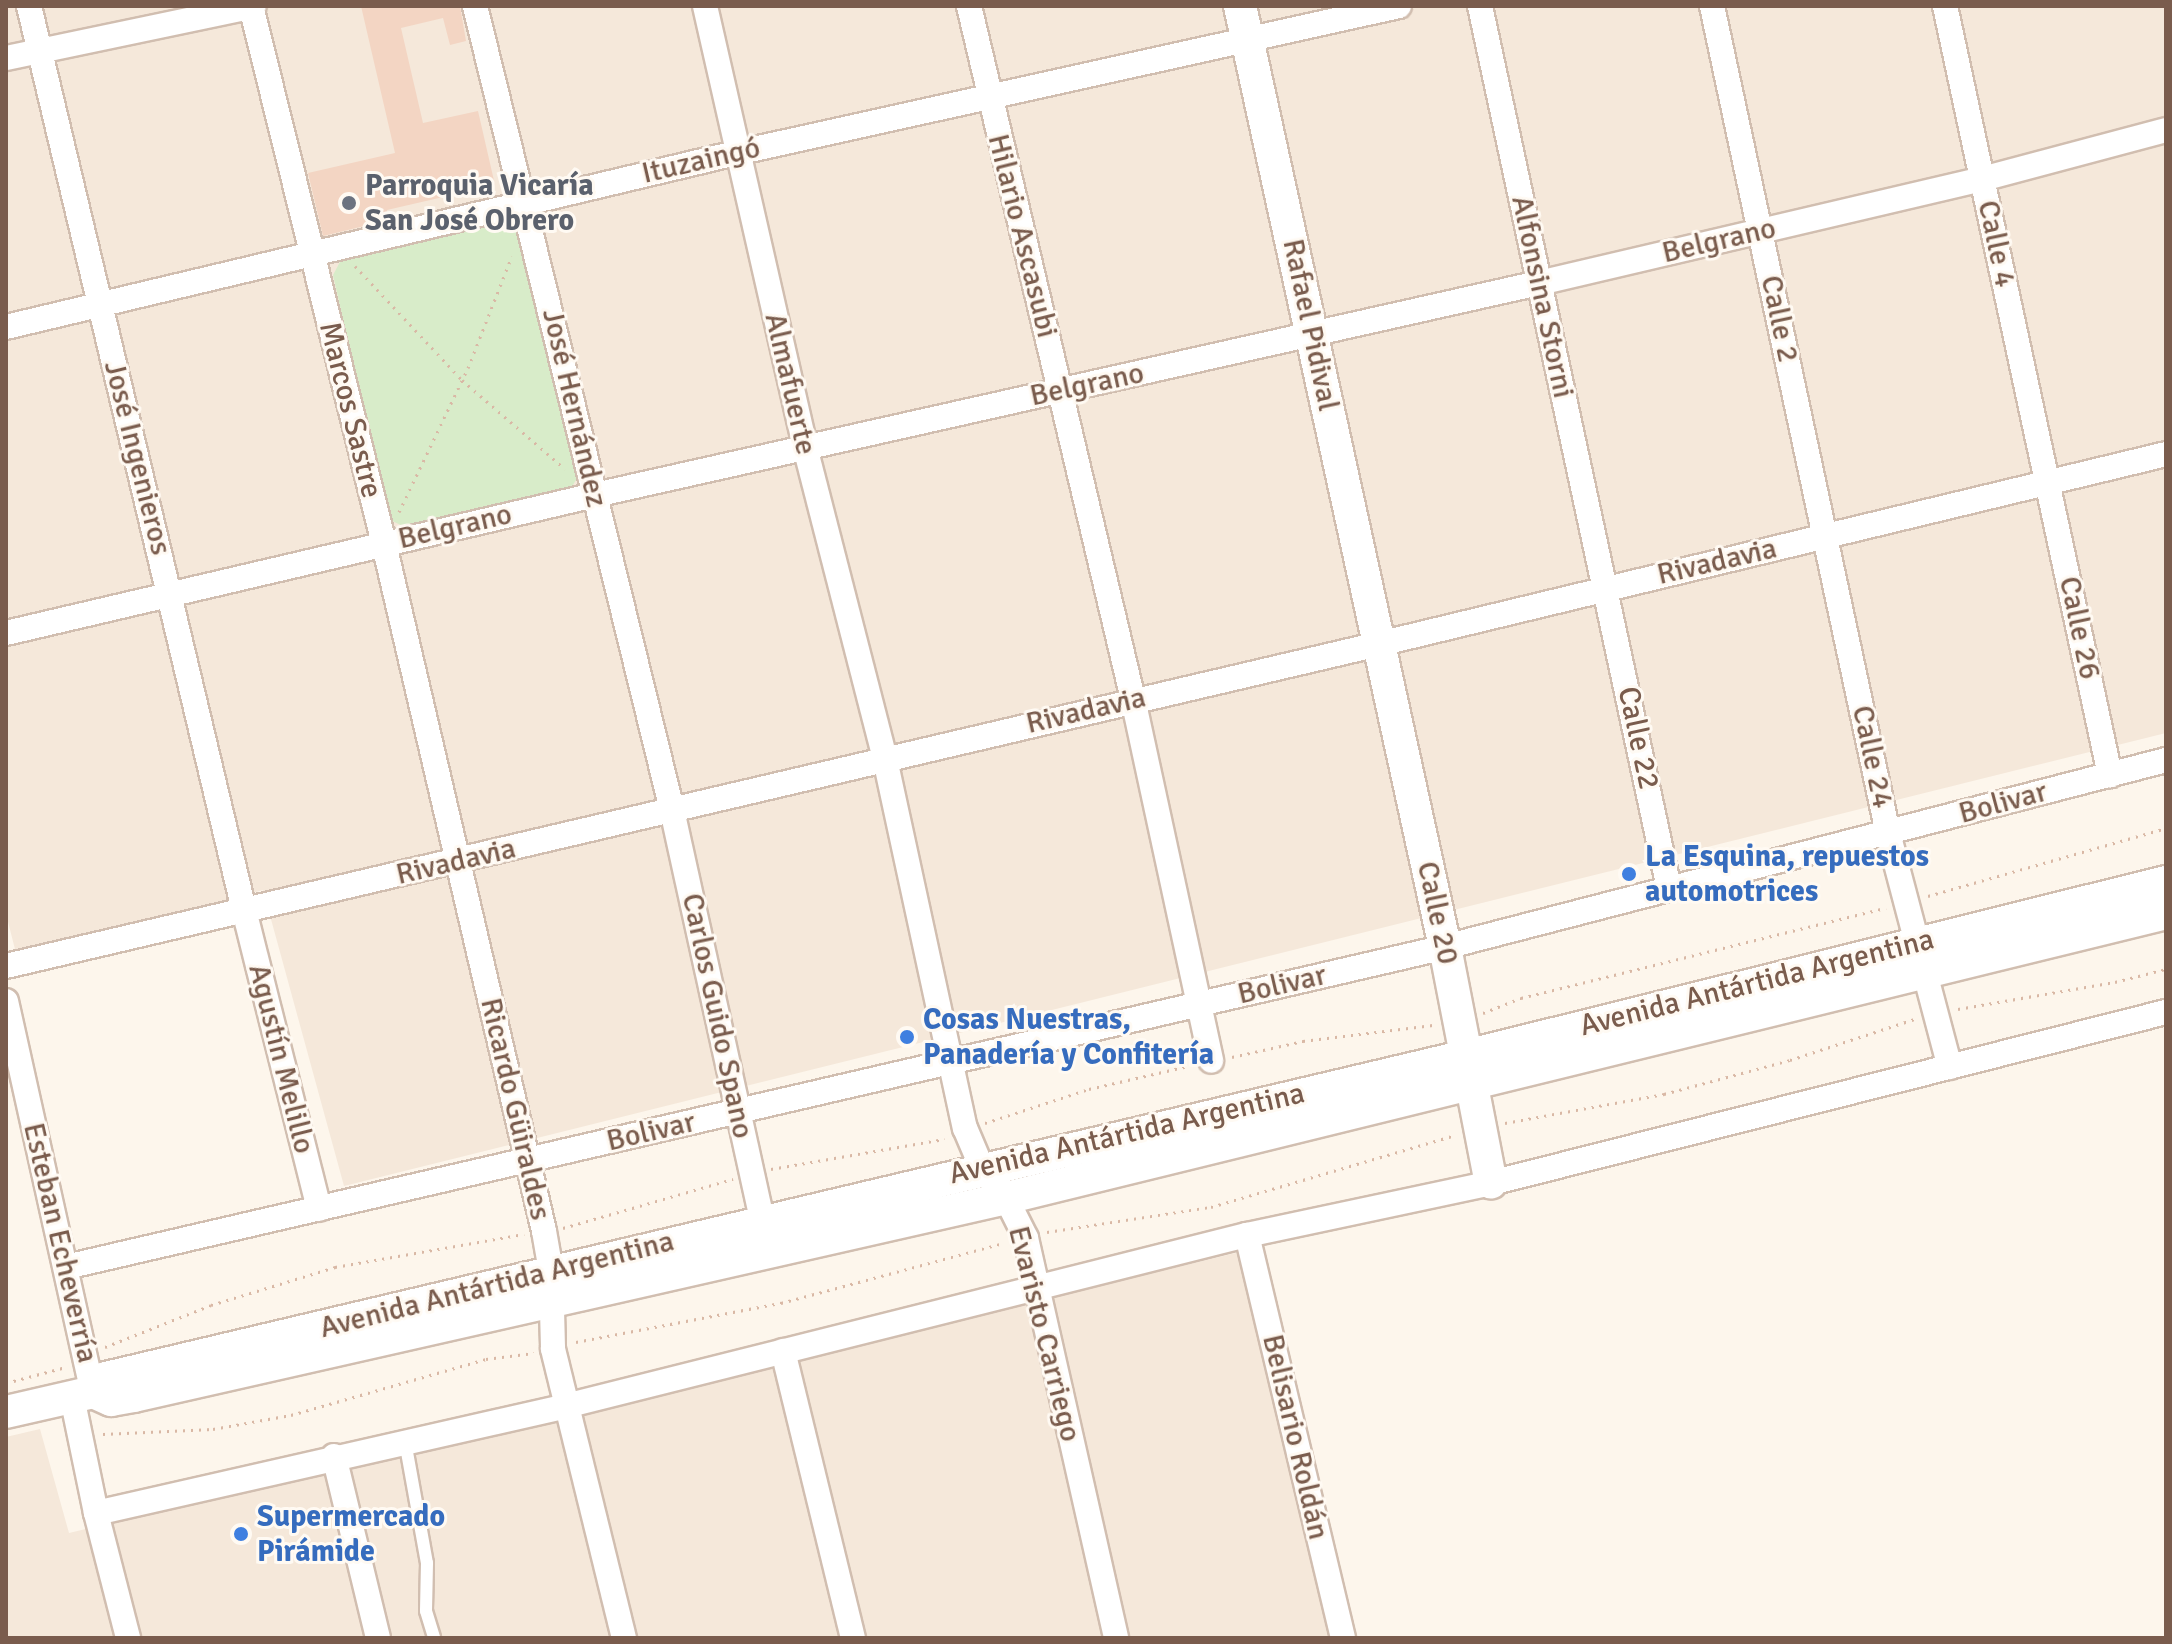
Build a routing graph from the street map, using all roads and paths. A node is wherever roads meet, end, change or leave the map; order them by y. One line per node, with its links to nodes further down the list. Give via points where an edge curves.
1 (29, 6): 12 (street, José Ingenieros)
2 (252, 6): 12 (street); 21 (street, Marcos Sastre)
3 (475, 6): 18 (street, José Hernández)
4 (705, 6): 16 (street, Almafuerte)
5 (969, 6): 14 (street, Hilario Ascasubi)
6 (1240, 6): 11 (main road, Rafael Pidival)
7 (1399, 6): 11 (street, Ituzaingó)
8 (1480, 6): 22 (street, Alfonsina Storni)
9 (1712, 6): 19 (street, Calle 2)
10 (1945, 6): 17 (street, Calle 4)
11 (1248, 42): 14 (street, Ituzaingó); 25 (main road, Rafael Pidival)
12 (40, 49): 13 (street); 23 (street, José Ingenieros)
13 (6, 58)
14 (989, 98): 16 (street, Ituzaingó); 27 (street, Hilario Ascasubi)
15 (2166, 130): 17 (street, Belgrano)
16 (736, 153): 18 (street, Ituzaingó); 28 (street, Almafuerte)
17 (1982, 179): 19 (street, Belgrano); 30 (street, Calle 4)
18 (526, 209): 20 (street, Ituzaingó); 26 (path); 31 (street, José Hernández)
19 (1760, 232): 22 (street, Belgrano); 32 (street, Calle 2)
20 (339, 248): 21 (street, Ituzaingó); 26 (path)
21 (311, 256): 23 (street, Ituzaingó); 33 (street, Marcos Sastre)
22 (1539, 283): 25 (street, Belgrano); 34 (street, Alfonsina Storni)
23 (100, 305): 24 (street, Ituzaingó); 35 (street, José Ingenieros)
24 (6, 327)
25 (1312, 336): 27 (street, Belgrano); 37 (main road, Rafael Pidival)
26 (462, 380): 31 (path); 33 (path)
27 (1060, 391): 28 (street, Belgrano); 38 (street, Hilario Ascasubi)
28 (805, 447): 31 (street, Belgrano); 39 (street, Almafuerte)
29 (2166, 454): 30 (street, Rivadavia)
30 (2048, 482): 32 (street, Rivadavia); 41 (street, Calle 26)
31 (595, 495): 33 (street, Belgrano); 42 (street, José Hernández)
32 (1827, 537): 34 (street, Rivadavia); 44 (street, Calle 24)
33 (384, 544): 35 (street, Belgrano); 45 (street, Marcos Sastre)
34 (1606, 587): 37 (street, Rivadavia); 47 (street, Calle 22)
35 (171, 595): 36 (street, Belgrano); 49 (street, José Ingenieros)
36 (6, 633)
37 (1379, 644): 38 (street, Rivadavia); 52 (main road, Calle 20)
38 (1133, 699): 39 (street, Rivadavia); 57 (street)
39 (885, 759): 42 (street, Rivadavia); 62 (street, Evaristo Carriego)
40 (2166, 760): 41 (street, Bolivar)
41 (2110, 775): 44 (street, Bolivar)
42 (672, 810): 45 (street, Rivadavia); 65 (street, Carlos Guido Spano)
43 (2166, 828): 48 (path)
44 (1888, 833): 47 (street, Bolivar); 48 (street, Calle 24)
45 (458, 862): 49 (street, Rivadavia); 68 (street, Ricardo Güiraldes)
46 (2166, 882): 51 (main road, Avenida Antártida Argentina)
47 (1669, 888): 52 (street, Bolivar)
48 (1905, 904): 51 (street, Calle 24); 60 (path, via 1521,998)
49 (244, 910): 53 (street, Rivadavia); 73 (street, Agustín Melillo)
50 (2166, 913): 55 (main road, Avenida Antártida Argentina)
51 (1916, 943): 55 (street, Calle 24); 64 (main road, Avenida Antártida Argentina)
52 (1445, 947): 57 (street, Bolivar); 60 (main road, Calle 20)
53 (6, 966)
54 (2166, 969): 59 (path)
55 (1925, 975): 59 (street, Calle 24); 64 (main road, Avenida Antártida Argentina)
56 (6, 1001): 79 (street, Esteban Echeverría)
57 (1200, 1004): 61 (street); 62 (street, Bolivar)
58 (2166, 1012): 63 (street)
59 (1935, 1014): 63 (street, Calle 24); 66 (path, via 1664,1094)
60 (1459, 1022): 61 (path, via 1303,1041); 64 (main road, Calle 20)
61 (1211, 1061): 67 (path, via 1089,1089)
62 (950, 1062): 65 (street, Bolivar); 67 (street, Evaristo Carriego)
63 (1950, 1067): 71 (street)
64 (1468, 1069): 66 (main road, Calle 20); 69 (main road, Avenida Antártida Argentina); 72 (main road, Avenida Antártida Argentina)
65 (738, 1111): 68 (street, Bolivar); 70 (street, Carlos Guido Spano)
66 (1480, 1127): 71 (main road, Calle 20); 78 (path, via 1211,1207)
67 (965, 1128): 69 (street, Evaristo Carriego); 70 (path, via 919,1146 804,1161)
68 (526, 1162): 73 (street, Bolivar); 80 (street, Ricardo Güiraldes)
69 (982, 1168): 72 (street, Evaristo Carriego); 74 (main road, Avenida Antártida Argentina)
70 (752, 1174): 74 (street, Carlos Guido Spano); 75 (path)
71 (1491, 1183): 77 (street)
72 (1006, 1198): 78 (street, Evaristo Carriego); 80 (main road, Avenida Antártida Argentina)
73 (319, 1209): 79 (street, Bolivar)
74 (762, 1221): 80 (main road, Avenida Antártida Argentina)
75 (563, 1228)
76 (529, 1233): 85 (path, via 400,1253 274,1284)
77 (1247, 1235): 81 (street); 100 (street, Belisario Roldán)
78 (1026, 1238): 81 (street, Evaristo Carriego); 82 (path, via 781,1303)
79 (66, 1267): 85 (street, Esteban Echeverría)
80 (551, 1286): 87 (main road, Avenida Antártida Argentina, via 134,1396 111,1400); 88 (street, Ricardo Güiraldes, via 553,1349)
81 (1038, 1287): 84 (street); 99 (street, Evaristo Carriego)
82 (568, 1345)
83 (544, 1351): 90 (path, via 486,1359 291,1415 213,1429)
84 (783, 1351): 88 (street); 98 (street)
85 (85, 1356): 86 (path, via 59,1370); 87 (street, Esteban Echeverría)
86 (6, 1383)
87 (83, 1394): 89 (main road, Avenida Antártida Argentina); 90 (street, Esteban Echeverría)
88 (566, 1406): 91 (street); 97 (street, Ricardo Güiraldes)
89 (6, 1412)
90 (80, 1434): 93 (street, Esteban Echeverría)
91 (405, 1441): 92 (street); 96 (lane)
92 (334, 1456): 93 (street); 95 (street)
93 (96, 1513): 94 (street, Esteban Echeverría)
94 (128, 1638)
95 (378, 1638)
96 (434, 1638)
97 (624, 1638)
98 (853, 1638)
99 (1116, 1638)
100 (1343, 1638)

